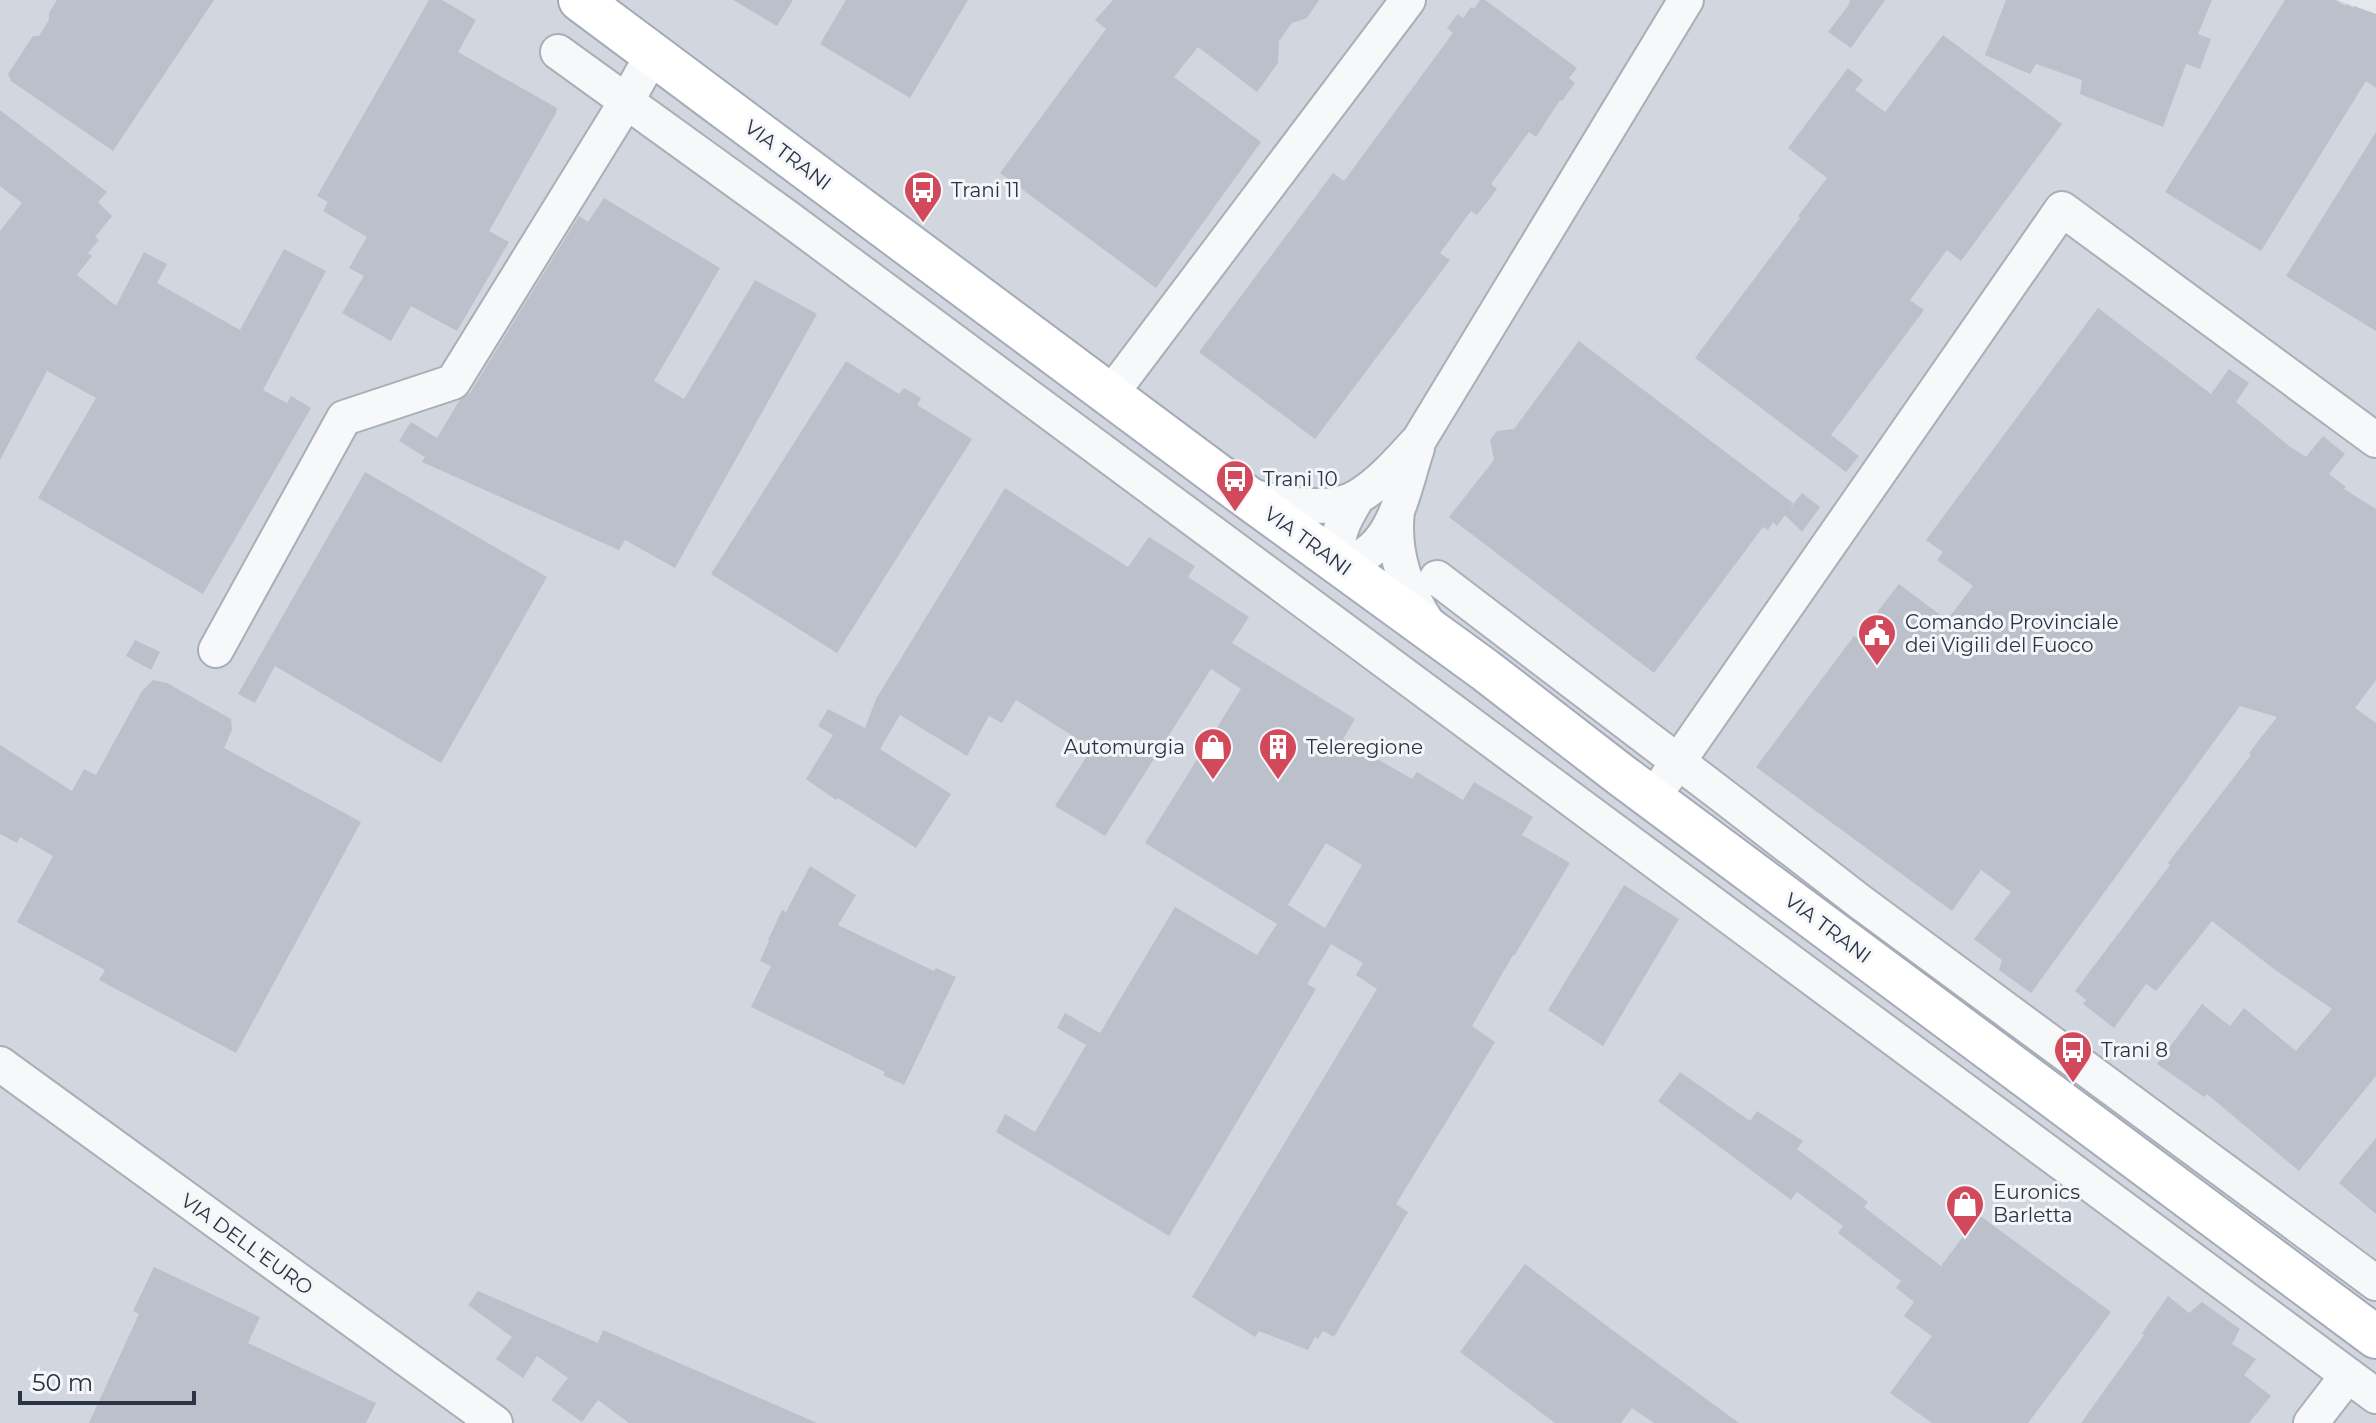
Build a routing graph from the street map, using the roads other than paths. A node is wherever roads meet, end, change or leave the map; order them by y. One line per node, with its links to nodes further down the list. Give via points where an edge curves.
1 (580, 0): 5 (main road, VIA TRANI)
2 (1408, 0): 7 (street)
3 (1686, 0): 9 (street)
4 (558, 52): 6 (street)
5 (653, 54): 6 (street); 7 (main road, VIA TRANI)
6 (626, 102): 11 (street); 18 (street, via 453,382 344,418)
7 (1110, 395): 8 (main road, VIA TRANI)
8 (1164, 435): 11 (street); 12 (main road, VIA TRANI)
9 (1419, 440): 13 (street); 14 (street)
10 (2376, 440): 21 (street, via 2062,209)
11 (1138, 478): 20 (street)
12 (1243, 494): 13 (street, via 1299,505); 15 (main road, VIA TRANI)
13 (1357, 498): 15 (street, via 1340,532)
14 (1398, 503): 15 (street, via 1378,545 1359,559); 17 (street, via 1399,561 1408,590)
15 (1339, 564): 17 (main road, VIA TRANI)
16 (1437, 578): 21 (street, VIA TRANI)
17 (1435, 634): 19 (main road, VIA TRANI)
18 (216, 650)
19 (1485, 670): 20 (street); 22 (main road, VIA TRANI)
20 (1461, 717): 26 (street)
21 (1678, 762): 22 (street); 24 (street, VIA TRANI)
22 (1653, 799): 23 (main road, VIA TRANI)
23 (1958, 1026): 26 (street); 27 (main road, VIA TRANI)
24 (2047, 1041): 27 (street); 28 (street, VIA TRANI)
25 (0, 1064): 32 (street, VIA DELL'EURO)
26 (1934, 1069): 30 (street)
27 (2027, 1077): 29 (main road, VIA TRANI)
28 (2376, 1283)
29 (2376, 1337)
30 (2348, 1375): 31 (street); 33 (street)
31 (2376, 1396)
32 (495, 1423)
33 (2311, 1423)

